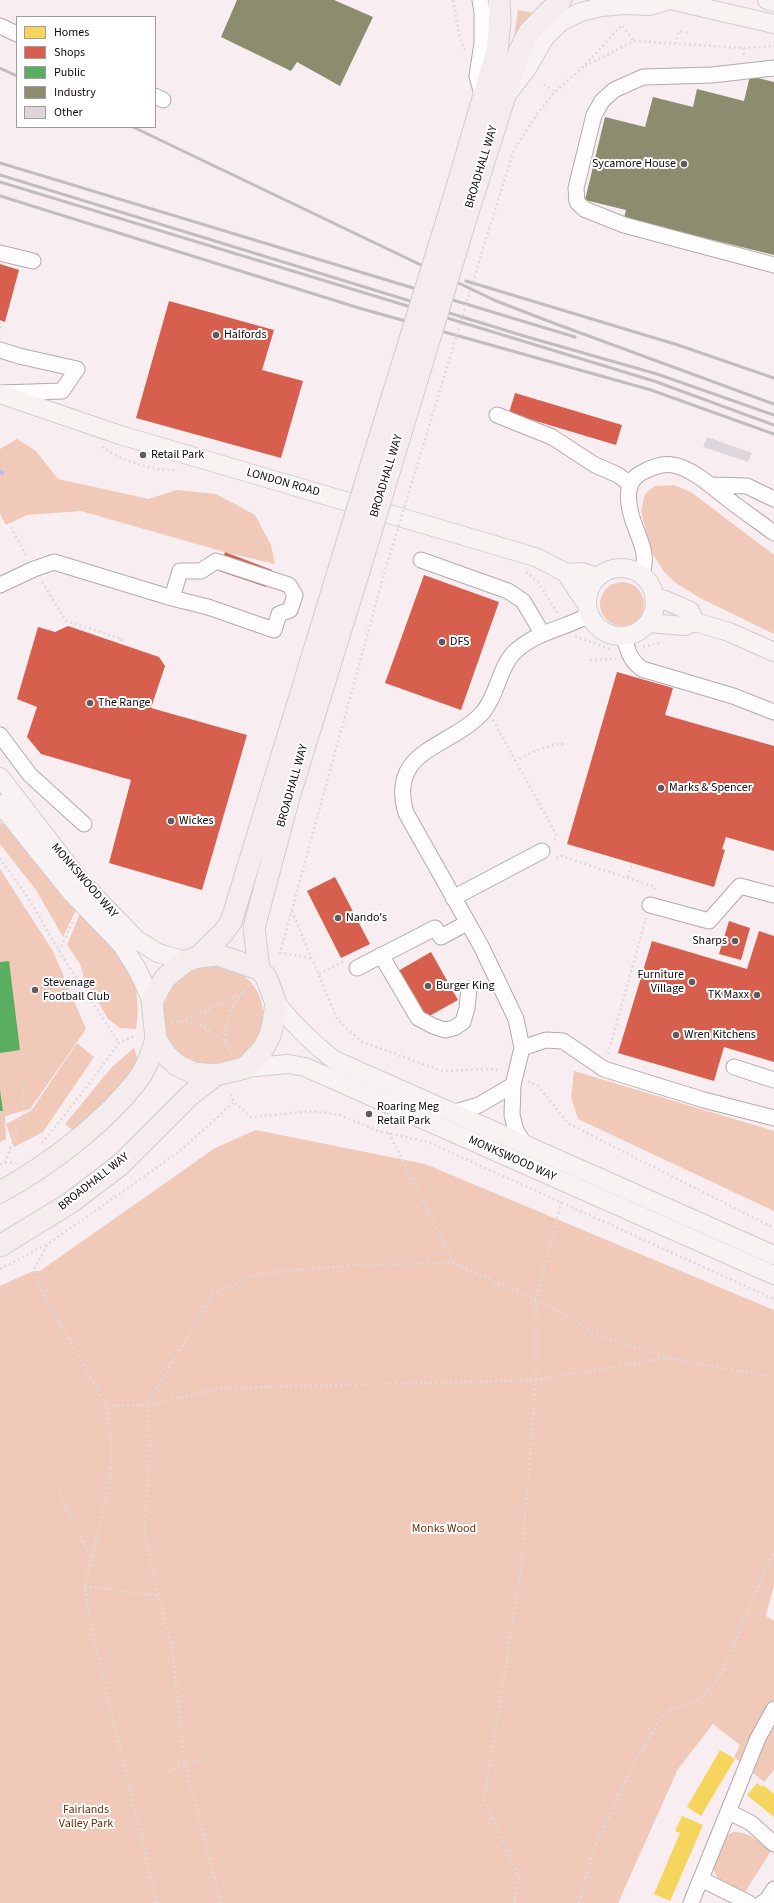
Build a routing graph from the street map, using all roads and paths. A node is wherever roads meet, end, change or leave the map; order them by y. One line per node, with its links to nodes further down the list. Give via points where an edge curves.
1 (453, 0): 16 (path, via 460,38)
2 (480, 0): 22 (street, via 482,43 477,76)
3 (499, 0): 22 (highway, BROADHALL WAY, via 500,21)
4 (561, 0): 22 (highway, BROADHALL WAY, via 529,32)
5 (670, 0): 8 (main road); 22 (main road, via 650,6 601,7 581,12 562,21 545,37 526,70)
6 (767, 0): 7 (main road)
7 (774, 2)
8 (774, 24)
9 (0, 26): 11 (street)
10 (690, 32): 13 (path, via 678,31)
11 (16, 34)
12 (634, 41): 13 (path); 18 (path); 18 (path, via 622,25)
13 (675, 44): 15 (path)
14 (774, 46): 15 (path)
15 (743, 48): 17 (path)
16 (467, 54)
17 (744, 60)
18 (583, 67): 21 (path)
19 (774, 68): 25 (street, via 712,75 643,77 614,90 602,101 594,115 576,188 577,202 584,209 624,225)
20 (544, 84): 21 (path)
21 (555, 92): 71 (path, bridge, via 514,150 384,574)
22 (493, 99): 37 (highway, BROADHALL WAY, bridge)
23 (0, 253): 24 (street)
24 (33, 261)
25 (774, 265)
26 (0, 350): 27 (street, via 77,369 62,391)
27 (0, 393): 39 (main road, LONDON ROAD, via 120,435 538,558)
28 (497, 415): 31 (street, via 552,437)
29 (100, 446): 30 (path, via 139,464)
30 (184, 470)
31 (630, 484): 32 (street, via 639,474 671,464); 40 (street, via 628,495 631,514 646,561)
32 (712, 485): 33 (street, via 747,486); 35 (street)
33 (774, 499)
34 (11, 527): 38 (path)
35 (774, 533)
36 (421, 560): 48 (street, via 508,592 523,601)
37 (351, 565): 76 (highway, BROADHALL WAY, via 231,922 223,934); 78 (highway, BROADHALL WAY, via 255,920)
38 (34, 569): 42 (street); 43 (street, via 54,562); 50 (path, via 66,621 122,639)
39 (566, 572): 41 (main road, LONDON ROAD, via 582,572); 45 (main road)
40 (641, 575): 41 (main road, via 633,570 621,568 609,570); 44 (main road, via 649,583)
41 (597, 577): 45 (main road, via 588,594)
42 (0, 585)
43 (172, 598): 43 (street, via 180,571 202,571 216,561 289,585 295,595 290,610 279,614 274,630 208,607)
44 (654, 599): 46 (main road, via 666,600 690,611); 47 (main road)
45 (588, 609): 48 (street); 49 (main road, via 595,625 618,637)
46 (695, 622): 47 (main road, via 685,626); 51 (main road, via 729,632)
47 (648, 623): 49 (main road, via 633,634)
48 (542, 633): 54 (street, via 517,650 507,662)
49 (624, 636): 52 (street)
50 (120, 644)
51 (774, 652)
52 (630, 658): 53 (path); 55 (street, via 642,669 734,696)
53 (590, 660)
54 (484, 711): 58 (path, via 491,715); 69 (street, via 472,723 416,758 408,770 403,785 402,800 406,813)
55 (774, 712)
56 (0, 734): 61 (street, via 30,775)
57 (566, 744): 58 (path, via 555,744)
58 (515, 761): 62 (path, via 556,834 554,841)
59 (0, 777): 76 (main road, MONKSWOOD WAY, via 82,883 136,940 158,953)
60 (0, 804): 81 (main road, MONKSWOOD WAY, via 71,892 122,946 137,969)
61 (84, 824)
62 (557, 848)
63 (542, 851): 69 (street)
64 (561, 856): 67 (path)
65 (0, 858): 74 (path, via 32,904)
66 (632, 863): 67 (path)
67 (628, 877): 70 (path, via 656,887)
68 (774, 895): 70 (street, via 740,886 709,921)
69 (453, 898): 73 (street)
70 (650, 905): 91 (path)
71 (292, 911): 71 (path, via 309,951 312,958 280,952)
72 (73, 923): 74 (path)
73 (467, 923): 75 (street, via 441,937 435,928); 88 (street, via 481,946 516,1019)
74 (59, 951): 86 (path)
75 (381, 955): 77 (street); 79 (street, via 418,1018 433,1026 445,1030 454,1028 462,1022)
76 (192, 959): 78 (highway, via 218,955); 81 (highway, BROADHALL WAY, via 165,978)
77 (357, 968)
78 (254, 977): 80 (path); 82 (highway, via 266,977)
79 (469, 989)
80 (241, 993): 83 (path); 87 (path, via 227,1021)
81 (152, 1001): 84 (highway)
82 (276, 1003): 89 (highway, via 270,1036 258,1056); 98 (main road, MONKSWOOD WAY, via 302,1033 334,1060)
83 (186, 1020): 84 (path); 87 (path, via 203,1026)
84 (161, 1032): 92 (highway, via 166,1055 177,1065 193,1073); 106 (highway, via 140,1078 123,1097 50,1162)
85 (134, 1036): 86 (path)
86 (119, 1043): 101 (path)
87 (226, 1043): 89 (path)
88 (522, 1048): 91 (street, via 546,1040 563,1041); 95 (street)
89 (239, 1063): 92 (highway); 113 (main road, MONKSWOOD WAY, via 305,1067)
90 (734, 1067): 93 (street)
91 (604, 1069): 99 (street, via 704,1100)
92 (216, 1075): 109 (highway, BROADHALL WAY, via 189,1096 120,1165 70,1203)
93 (774, 1080)
94 (23, 1082): 104 (path, via 24,1111)
95 (513, 1085): 98 (street, via 479,1105); 102 (street, via 512,1115 516,1131)
96 (231, 1094): 97 (path)
97 (234, 1102): 100 (path, via 251,1117 311,1111 340,1115); 108 (path, via 180,1151)
98 (452, 1113): 102 (main road, MONKSWOOD WAY)
99 (774, 1118)
100 (389, 1133): 107 (path, via 428,1142); 111 (path)
101 (39, 1146)
102 (526, 1146): 110 (main road, MONKSWOOD WAY)
103 (18, 1161): 104 (path)
104 (5, 1163): 105 (path)
105 (0, 1164)
106 (0, 1192)
107 (561, 1202): 114 (path); 115 (path)
108 (48, 1244): 112 (path); 119 (path, via 33,1271 49,1305)
109 (0, 1246)
110 (774, 1255)
111 (454, 1263): 115 (path); 120 (path, via 352,1266 257,1274 213,1294)
112 (0, 1269)
113 (774, 1275)
114 (774, 1299)
115 (536, 1300): 116 (path, via 594,1333); 118 (path)
116 (668, 1358): 117 (path); 118 (path)
117 (774, 1377)
118 (536, 1380): 120 (path, via 221,1388); 135 (path, via 521,1570 484,1800 519,1877)
119 (107, 1406): 120 (path); 123 (path, via 112,1445 110,1481)
120 (146, 1406): 125 (path, via 150,1445 144,1534)
121 (59, 1491): 123 (path)
122 (774, 1554): 136 (path, via 722,1673 701,1699 664,1714 633,1766 593,1850)
123 (91, 1559): 124 (path)
124 (85, 1586): 125 (path); 133 (path, via 91,1626)
125 (159, 1596): 128 (path, via 172,1648)
126 (774, 1709): 130 (street, via 758,1738)
127 (208, 1759): 128 (path)
128 (186, 1764): 129 (path); 134 (path)
129 (169, 1771)
130 (729, 1812): 131 (street, via 751,1823); 132 (street)
131 (774, 1844)
132 (701, 1879): 137 (street); 138 (street)
133 (157, 1903)
134 (220, 1903)
135 (514, 1903)
136 (579, 1903)
137 (691, 1903)
138 (749, 1903)

